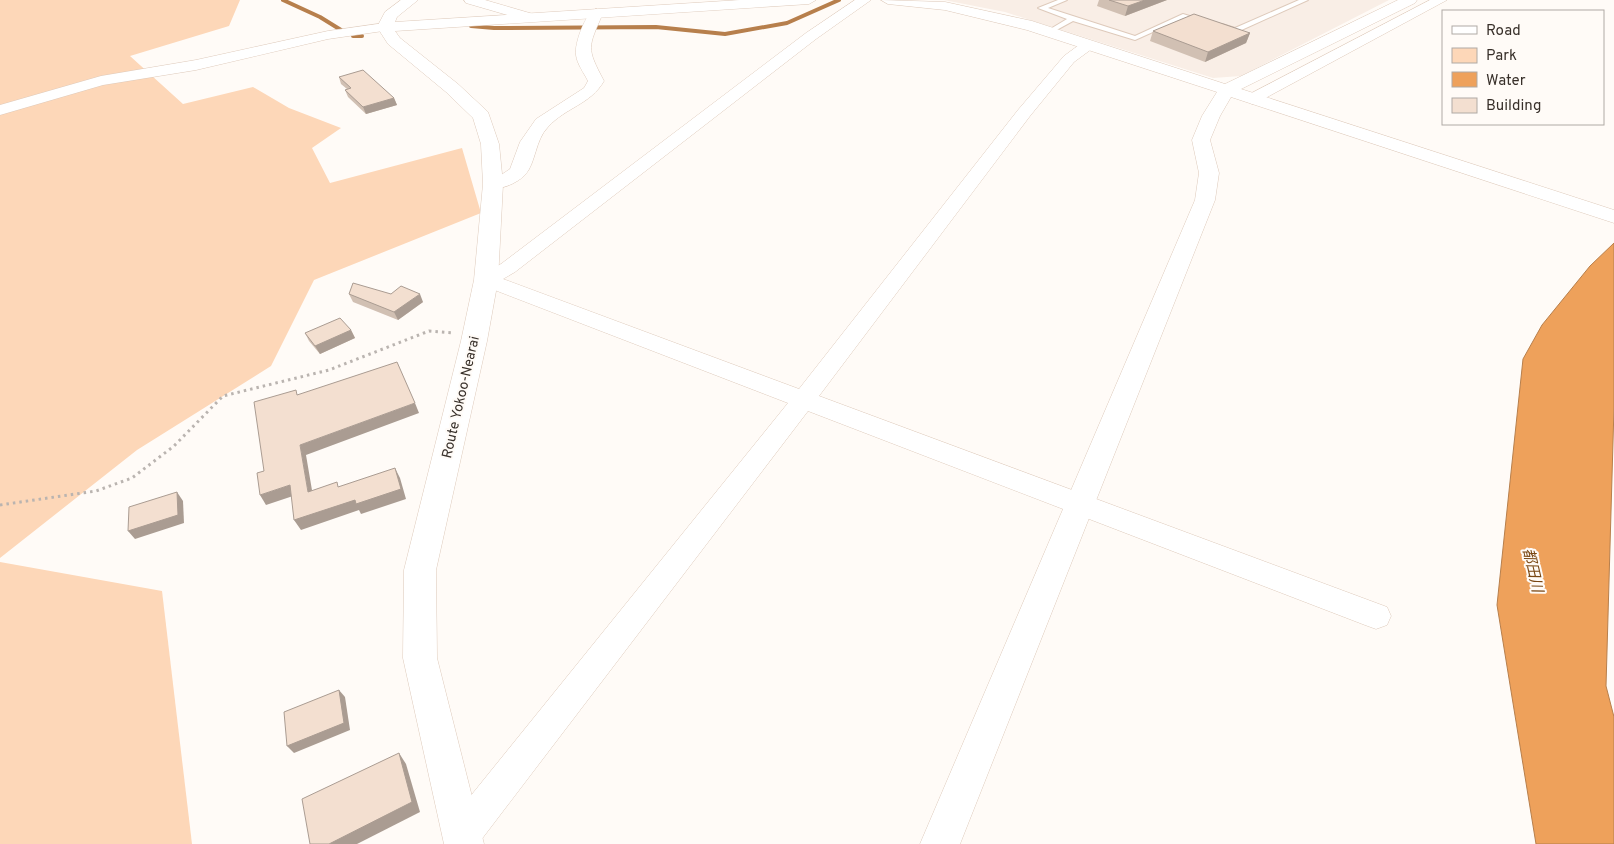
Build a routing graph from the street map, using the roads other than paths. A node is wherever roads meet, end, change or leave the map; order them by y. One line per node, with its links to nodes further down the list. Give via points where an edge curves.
1 (411, 0): 14 (street, via 390,15)
2 (471, 0): 12 (street)
3 (809, 0): 10 (street)
4 (864, 0): 22 (street, via 812,36 515,263)
5 (888, 0): 15 (street, via 973,12)
6 (1064, 0): 13 (lane, via 1041,8)
7 (1305, 0): 13 (lane, via 1234,31 1183,16 1135,38)
8 (1410, 0): 17 (street)
9 (1440, 0): 18 (street)
10 (712, 3): 11 (street)
11 (596, 13): 12 (street); 20 (street, via 584,40 583,55 596,81 590,91 542,124 529,142 518,172)
12 (528, 17): 14 (street)
13 (1073, 18): 15 (lane)
14 (385, 27): 19 (street, via 328,35 196,65 101,81); 20 (street, Route Yokoo-Nearai, via 394,41 482,116 490,144)
15 (1049, 32): 16 (street)
16 (1088, 45): 17 (street); 23 (street, via 1069,59 1024,113)
17 (1228, 90): 18 (street); 24 (street, via 1210,116 1201,140 1209,173 1205,200)
18 (1252, 99): 21 (street)
19 (0, 110)
20 (493, 184): 22 (street, Route Yokoo-Nearai)
21 (1605, 214)
22 (486, 280): 23 (street); 26 (street, Route Yokoo-Nearai, via 420,570 420,658)
23 (803, 398): 24 (street); 26 (street)
24 (1078, 506): 25 (street); 27 (street)
25 (1376, 616)
26 (463, 841)
27 (940, 844)

